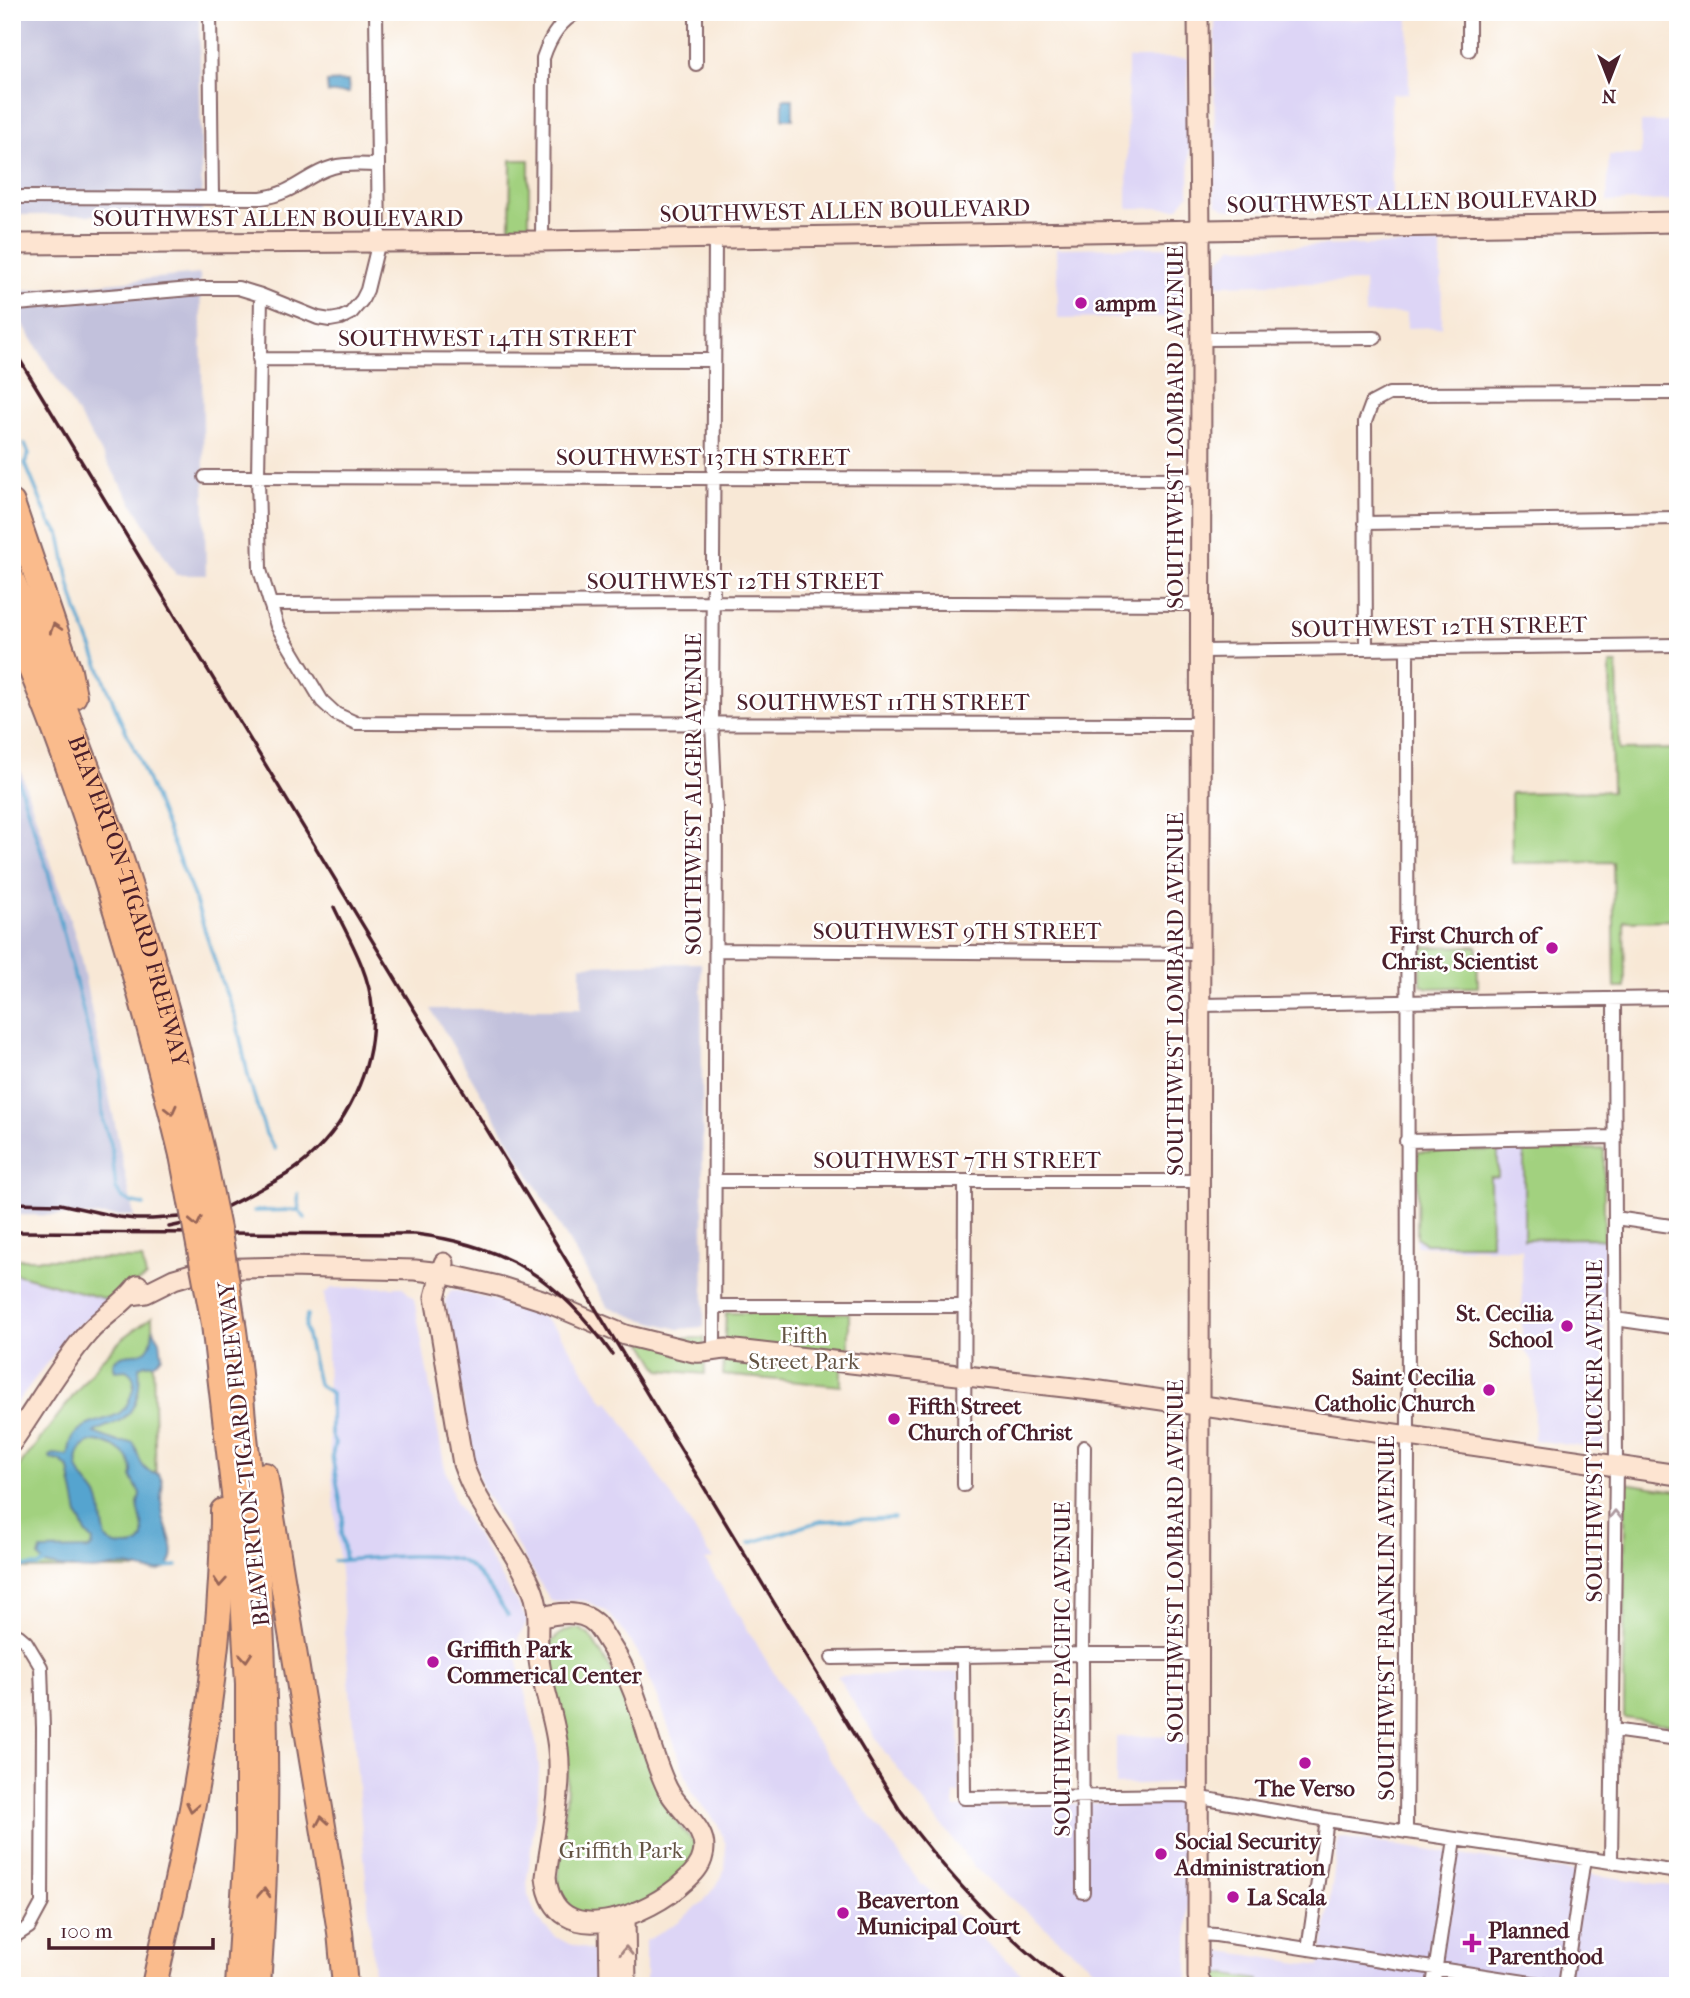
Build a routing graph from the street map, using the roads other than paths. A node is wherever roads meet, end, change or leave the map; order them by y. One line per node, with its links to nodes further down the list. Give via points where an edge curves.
1 (210, 12): 11 (street)
2 (376, 12): 9 (street)
3 (579, 12): 16 (street, via 555,33 543,58)
4 (696, 12): 8 (street)
5 (1198, 12): 13 (street, SOUTHWEST LOMBARD AVENUE)
6 (1469, 12): 7 (street)
7 (1469, 50)
8 (696, 64)
9 (378, 165): 11 (street, via 331,167 273,197); 15 (street)
10 (22, 197): 11 (street)
11 (212, 197)
12 (1678, 222): 13 (street, SOUTHWEST ALLEN BOULEVARD)
13 (1199, 229): 14 (street, SOUTHWEST ALLEN BOULEVARD); 21 (street, SOUTHWEST LOMBARD AVENUE)
14 (715, 238): 16 (street, SOUTHWEST ALLEN BOULEVARD); 23 (street, SOUTHWEST ALGER AVENUE)
15 (379, 241): 16 (street, SOUTHWEST ALLEN BOULEVARD); 17 (street, SOUTHWEST ALLEN BOULEVARD); 18 (street, via 367,290 351,313 341,318 318,318)
16 (542, 241)
17 (12, 244)
18 (261, 295): 19 (street, via 238,288 202,288); 22 (street)
19 (17, 304)
20 (1375, 338): 21 (street)
21 (1200, 339): 28 (street, SOUTHWEST LOMBARD AVENUE)
22 (259, 359): 23 (street, SOUTHWEST 14TH STREET); 26 (street)
23 (714, 360): 27 (street, SOUTHWEST ALGER AVENUE)
24 (1678, 393): 31 (street, via 1389,394 1371,403 1365,422)
25 (205, 477): 26 (street, SOUTHWEST 13TH STREET)
26 (258, 477): 27 (street, SOUTHWEST 13TH STREET); 34 (street, via 260,570)
27 (713, 478): 28 (street, SOUTHWEST 13TH STREET); 33 (street, SOUTHWEST ALGER AVENUE)
28 (1200, 478): 35 (street, SOUTHWEST LOMBARD AVENUE)
29 (12, 503): 45 (highway, one-way to 29, via 79,717 69,671)
30 (1678, 518): 31 (street)
31 (1364, 523): 38 (street)
32 (12, 579): 45 (highway, BEAVERTON-TIGARD FREEWAY)
33 (713, 601): 34 (street, SOUTHWEST 12TH STREET); 35 (street, SOUTHWEST 12TH STREET); 43 (street, SOUTHWEST ALGER AVENUE)
34 (270, 604): 43 (street, SOUTHWEST 11TH STREET, via 277,626 322,701 356,723)
35 (1200, 604): 40 (street, SOUTHWEST LOMBARD AVENUE)
36 (12, 624): 42 (highway, BEAVERTON-TIGARD FREEWAY)
37 (1678, 645): 39 (street, SOUTHWEST 12TH STREET)
38 (1366, 649): 39 (street, SOUTHWEST 12TH STREET); 40 (street, SOUTHWEST 12TH STREET)
39 (1407, 649): 50 (street, SOUTHWEST FRANKLIN AVENUE)
40 (1200, 651): 44 (street, SOUTHWEST LOMBARD AVENUE)
41 (12, 660): 42 (highway, via 32,698)
42 (49, 718): 54 (highway, BEAVERTON-TIGARD FREEWAY, one-way to 54, via 95,845)
43 (712, 723): 44 (street, SOUTHWEST 11TH STREET); 46 (street, SOUTHWEST ALGER AVENUE)
44 (1200, 724): 47 (street, SOUTHWEST LOMBARD AVENUE)
45 (77, 742): 54 (highway, BEAVERTON-TIGARD FREEWAY, via 116,841 148,943 177,1048)
46 (715, 950): 47 (street, SOUTHWEST 9TH STREET); 55 (street, SOUTHWEST ALGER AVENUE)
47 (1200, 954): 51 (street, SOUTHWEST LOMBARD AVENUE)
48 (1678, 998): 49 (street)
49 (1614, 999): 50 (street); 52 (street, SOUTHWEST TUCKER AVENUE)
50 (1407, 1001): 51 (street); 53 (street, SOUTHWEST FRANKLIN AVENUE)
51 (1200, 1005): 57 (street, SOUTHWEST LOMBARD AVENUE)
52 (1615, 1137): 53 (street); 58 (street, SOUTHWEST TUCKER AVENUE)
53 (1406, 1141): 70 (street, SOUTHWEST FRANKLIN AVENUE)
54 (192, 1155): 64 (highway, BEAVERTON-TIGARD FREEWAY, bridge, via 201,1250)
55 (715, 1181): 56 (street, SOUTHWEST 7TH STREET); 61 (street, SOUTHWEST ALGER AVENUE)
56 (965, 1181): 57 (street, SOUTHWEST 7TH STREET); 62 (street)
57 (1199, 1181): 69 (street, SOUTHWEST LOMBARD AVENUE)
58 (1615, 1218): 59 (street); 63 (street, SOUTHWEST TUCKER AVENUE)
59 (1678, 1227)
60 (443, 1268): 66 (street, via 517,1280 612,1318); 71 (street, via 388,1257 222,1258 171,1269 139,1284 85,1336); 77 (street, via 435,1297 463,1464 472,1489 531,1586)
61 (714, 1306): 62 (street); 66 (street, SOUTHWEST ALGER AVENUE)
62 (965, 1306): 68 (street)
63 (1615, 1319): 65 (street); 74 (street, SOUTHWEST TUCKER AVENUE)
64 (224, 1324): 67 (highway, BEAVERTON-TIGARD FREEWAY); 73 (highway, BEAVERTON-TIGARD FREEWAY)
65 (1678, 1328)
66 (714, 1349): 68 (street)
67 (238, 1353): 102 (highway, BEAVERTON-TIGARD FREEWAY, one-way to 67, via 267,1818 265,1687); 103 (highway, one-way to 67, via 270,1501 249,1381)
68 (965, 1376): 69 (street); 76 (street)
69 (1199, 1405): 70 (street); 80 (street, SOUTHWEST LOMBARD AVENUE)
70 (1408, 1437): 74 (street); 88 (street, SOUTHWEST FRANKLIN AVENUE)
71 (12, 1442)
72 (1084, 1447): 79 (street, SOUTHWEST PACIFIC AVENUE)
73 (232, 1466): 100 (highway, one-way to 100, via 223,1487 222,1556 207,1718); 101 (highway, BEAVERTON-TIGARD FREEWAY, one-way to 101, via 248,1684 248,1834)
74 (1616, 1466): 75 (street); 83 (street, SOUTHWEST TUCKER AVENUE, one-way to 74)
75 (1678, 1475)
76 (964, 1485)
77 (539, 1618): 94 (street, via 539,1661 559,1757 548,1890 559,1909 576,1920); 94 (street, via 576,1614 598,1626 631,1683 668,1790 704,1840 700,1864 682,1884 654,1905)
78 (12, 1633): 96 (street, via 26,1642 41,1667 43,1728 42,1903 29,1927)
79 (1082, 1654): 80 (street); 81 (street); 85 (street, SOUTHWEST PACIFIC AVENUE)
80 (1199, 1654): 86 (street, SOUTHWEST LOMBARD AVENUE)
81 (963, 1657): 82 (street); 85 (street, via 964,1798)
82 (832, 1658)
83 (1613, 1730): 84 (street); 91 (street, SOUTHWEST TUCKER AVENUE)
84 (1678, 1739)
85 (1083, 1796): 86 (street); 93 (street, SOUTHWEST PACIFIC AVENUE)
86 (1199, 1799): 87 (street); 95 (street, SOUTHWEST LOMBARD AVENUE)
87 (1327, 1820): 88 (street); 97 (street)
88 (1406, 1832): 89 (street)
89 (1455, 1839): 90 (street); 98 (street)
90 (1584, 1858): 91 (street); 108 (street)
91 (1611, 1862): 92 (street)
92 (1678, 1872)
93 (1083, 1892)
94 (617, 1919): 104 (street); 105 (street, one-way to 94)
95 (1198, 1934): 97 (street); 99 (street, SOUTHWEST LOMBARD AVENUE)
96 (12, 1938)
97 (1308, 1949): 98 (street)
98 (1436, 1968): 106 (street); 107 (street)
99 (1198, 1983)
100 (154, 1986)
101 (238, 1986)
102 (258, 1986)
103 (345, 1986)
104 (610, 1986)
105 (626, 1986)
106 (1433, 1986)
107 (1552, 1986)
108 (1565, 1986)

